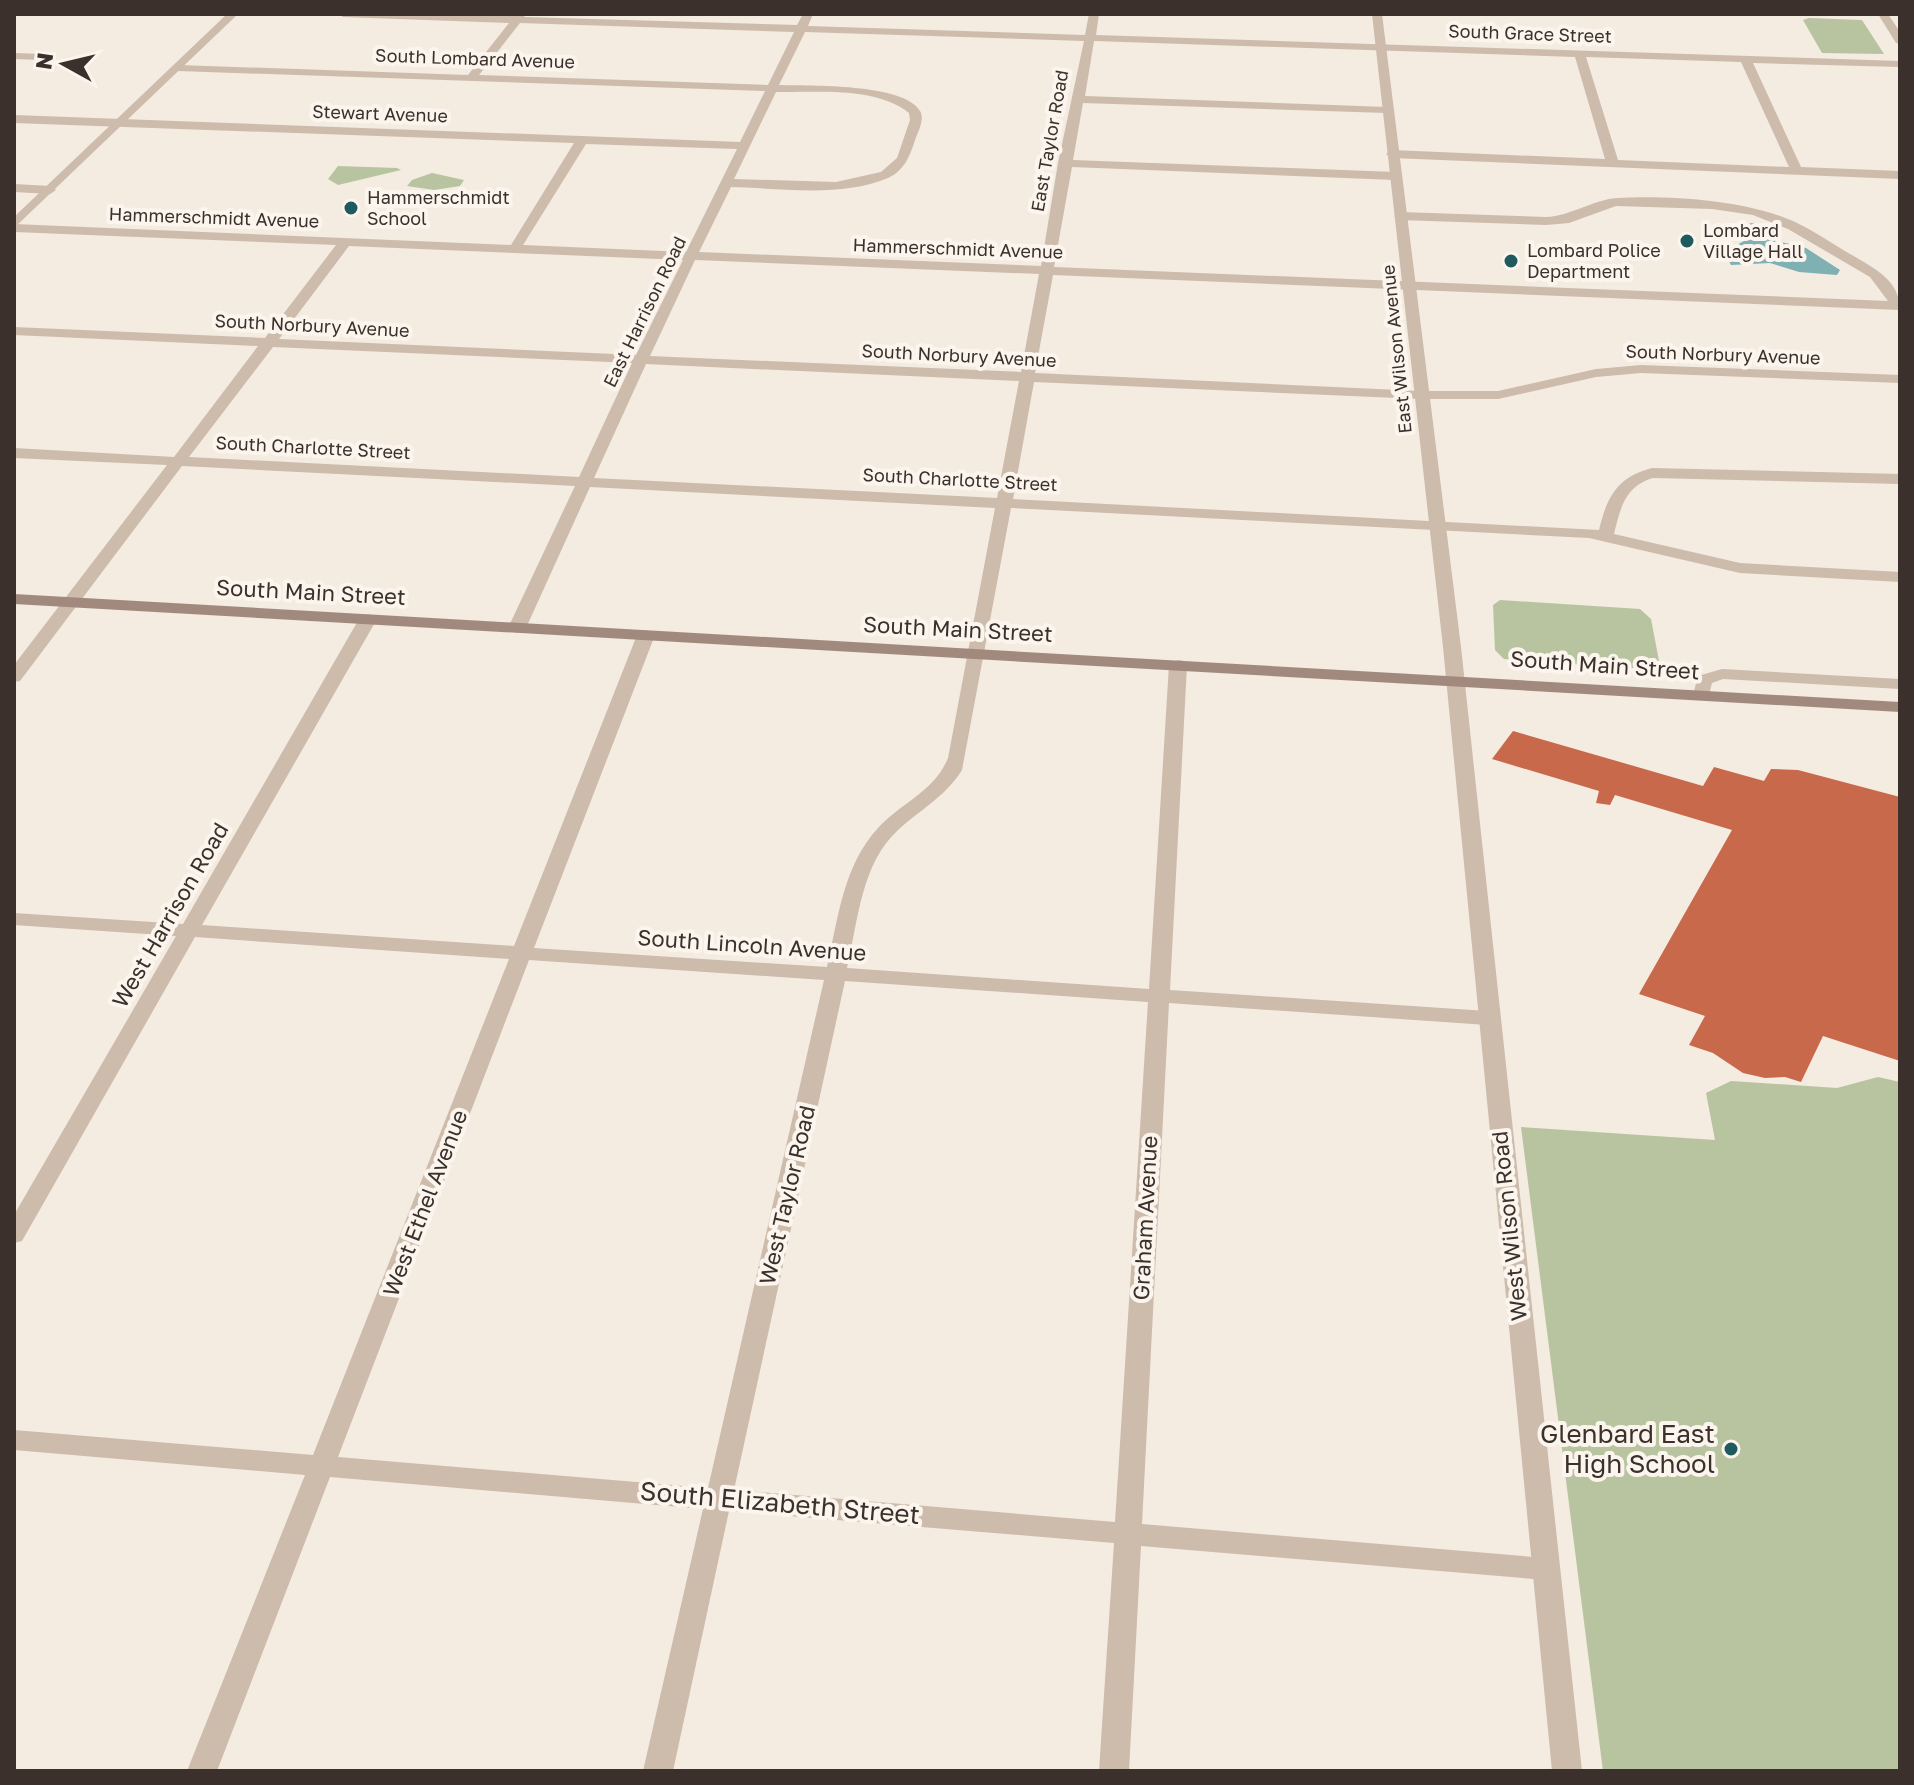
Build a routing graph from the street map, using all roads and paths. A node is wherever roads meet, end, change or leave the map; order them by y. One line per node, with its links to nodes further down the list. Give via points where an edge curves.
1 (233, 14): 17 (street)
2 (343, 14): 7 (street, South Grace Street)
3 (808, 14): 8 (street, East Harrison Road)
4 (1094, 14): 9 (street, East Taylor Road)
5 (1377, 14): 11 (street, East Wilson Avenue)
6 (1883, 14): 10 (street)
7 (519, 17): 8 (street, South Grace Street); 18 (street)
8 (801, 28): 9 (street, South Grace Street); 19 (street, East Harrison Road)
9 (1090, 38): 11 (street, South Grace Street); 20 (street, East Taylor Road)
10 (1900, 41)
11 (1380, 48): 12 (street, South Grace Street); 21 (street, East Wilson Avenue)
12 (1579, 53): 15 (street, South Grace Street); 28 (street)
13 (14, 56): 14 (street)
14 (42, 57)
15 (1745, 58): 16 (street, South Grace Street); 29 (street)
16 (1900, 64)
17 (178, 68): 18 (street, South Lombard Avenue); 23 (street)
18 (472, 77): 19 (street, South Lombard Avenue)
19 (771, 88): 25 (street, East Harrison Road); 32 (street, South Lombard Avenue, via 861,91 906,104 916,120 903,160 885,175 847,185)
20 (1076, 99): 21 (street); 27 (street, East Taylor Road)
21 (1387, 110): 26 (street, East Wilson Avenue)
22 (14, 119): 23 (street, Stewart Avenue)
23 (120, 123): 24 (street, Stewart Avenue); 34 (street)
24 (583, 139): 25 (street, Stewart Avenue); 38 (street)
25 (745, 146): 32 (street, East Harrison Road)
26 (1392, 154): 28 (street); 31 (street, East Wilson Avenue)
27 (1064, 163): 31 (street); 40 (street, East Taylor Road)
28 (1613, 164): 29 (street)
29 (1797, 171): 30 (street)
30 (1900, 175)
31 (1395, 176): 35 (street, East Wilson Avenue)
32 (727, 183): 39 (street, East Harrison Road)
33 (14, 188): 34 (street)
34 (50, 190): 36 (street)
35 (1400, 216): 41 (street, East Wilson Avenue); 42 (street, via 1564,220 1615,202 1741,209 1793,226 1863,267 1883,281)
36 (14, 226): 37 (street, Hammerschmidt Avenue)
37 (346, 241): 38 (street, Hammerschmidt Avenue); 44 (street)
38 (515, 248): 39 (street, Hammerschmidt Avenue)
39 (692, 256): 40 (street, Hammerschmidt Avenue); 45 (street, East Harrison Road)
40 (1045, 270): 41 (street, Hammerschmidt Avenue); 46 (street, East Taylor Road)
41 (1409, 286): 42 (street, Hammerschmidt Avenue); 48 (street, East Wilson Avenue)
42 (1898, 306)
43 (14, 331): 44 (street, South Norbury Avenue)
44 (269, 342): 45 (street, South Norbury Avenue); 50 (street)
45 (641, 359): 46 (street, South Norbury Avenue); 52 (street, East Harrison Road)
46 (1025, 377): 48 (street, South Norbury Avenue); 53 (street, East Taylor Road)
47 (1900, 379): 48 (street, South Norbury Avenue, via 1641,369 1596,373 1498,395)
48 (1420, 395): 54 (street, East Wilson Avenue)
49 (14, 453): 50 (street, South Charlotte Street)
50 (177, 462): 52 (street, South Charlotte Street); 58 (street)
51 (1900, 479): 55 (street, via 1652,473 1620,488)
52 (585, 481): 53 (street, South Charlotte Street); 60 (street, East Harrison Road)
53 (1004, 503): 54 (street, South Charlotte Street); 62 (street, East Taylor Road)
54 (1435, 525): 55 (street, South Charlotte Street); 65 (street, East Wilson Avenue)
55 (1606, 535): 56 (street, South Charlotte Street, via 1740,568)
56 (1900, 577)
57 (14, 599): 58 (main road, South Main Street)
58 (71, 602): 59 (main road, South Main Street); 64 (street)
59 (368, 619): 60 (main road, South Main Street); 70 (street, West Harrison Road)
60 (517, 628): 61 (main road, South Main Street)
61 (646, 635): 62 (main road, South Main Street); 71 (street, West Ethel Avenue)
62 (975, 654): 63 (main road, South Main Street); 72 (street, West Taylor Road, via 955,767 932,797 893,824 864,862)
63 (1178, 665): 65 (main road, South Main Street); 73 (street, Graham Avenue)
64 (14, 677)
65 (1454, 680): 67 (main road, South Main Street); 74 (street, West Wilson Road)
66 (1900, 684): 67 (street, via 1722,674 1704,680)
67 (1702, 695): 68 (main road, South Main Street)
68 (1900, 707)
69 (14, 919): 70 (street, South Lincoln Avenue)
70 (188, 931): 71 (street, South Lincoln Avenue); 75 (street, West Harrison Road)
71 (523, 953): 72 (street, South Lincoln Avenue); 77 (street, West Ethel Avenue)
72 (837, 974): 73 (street, South Lincoln Avenue); 78 (street, West Taylor Road)
73 (1159, 996): 74 (street, South Lincoln Avenue); 79 (street, Graham Avenue)
74 (1487, 1018): 80 (street, West Wilson Road)
75 (14, 1235)
76 (14, 1440): 77 (street, South Elizabeth Street)
77 (323, 1464): 78 (street, South Elizabeth Street); 81 (street, West Ethel Avenue)
78 (719, 1498): 79 (street, South Elizabeth Street); 82 (street, West Taylor Road)
79 (1127, 1533): 80 (street, South Elizabeth Street); 83 (street, Graham Avenue)
80 (1546, 1569): 84 (street, West Wilson Road)
81 (202, 1771)
82 (658, 1771)
83 (1114, 1771)
84 (1567, 1771)

